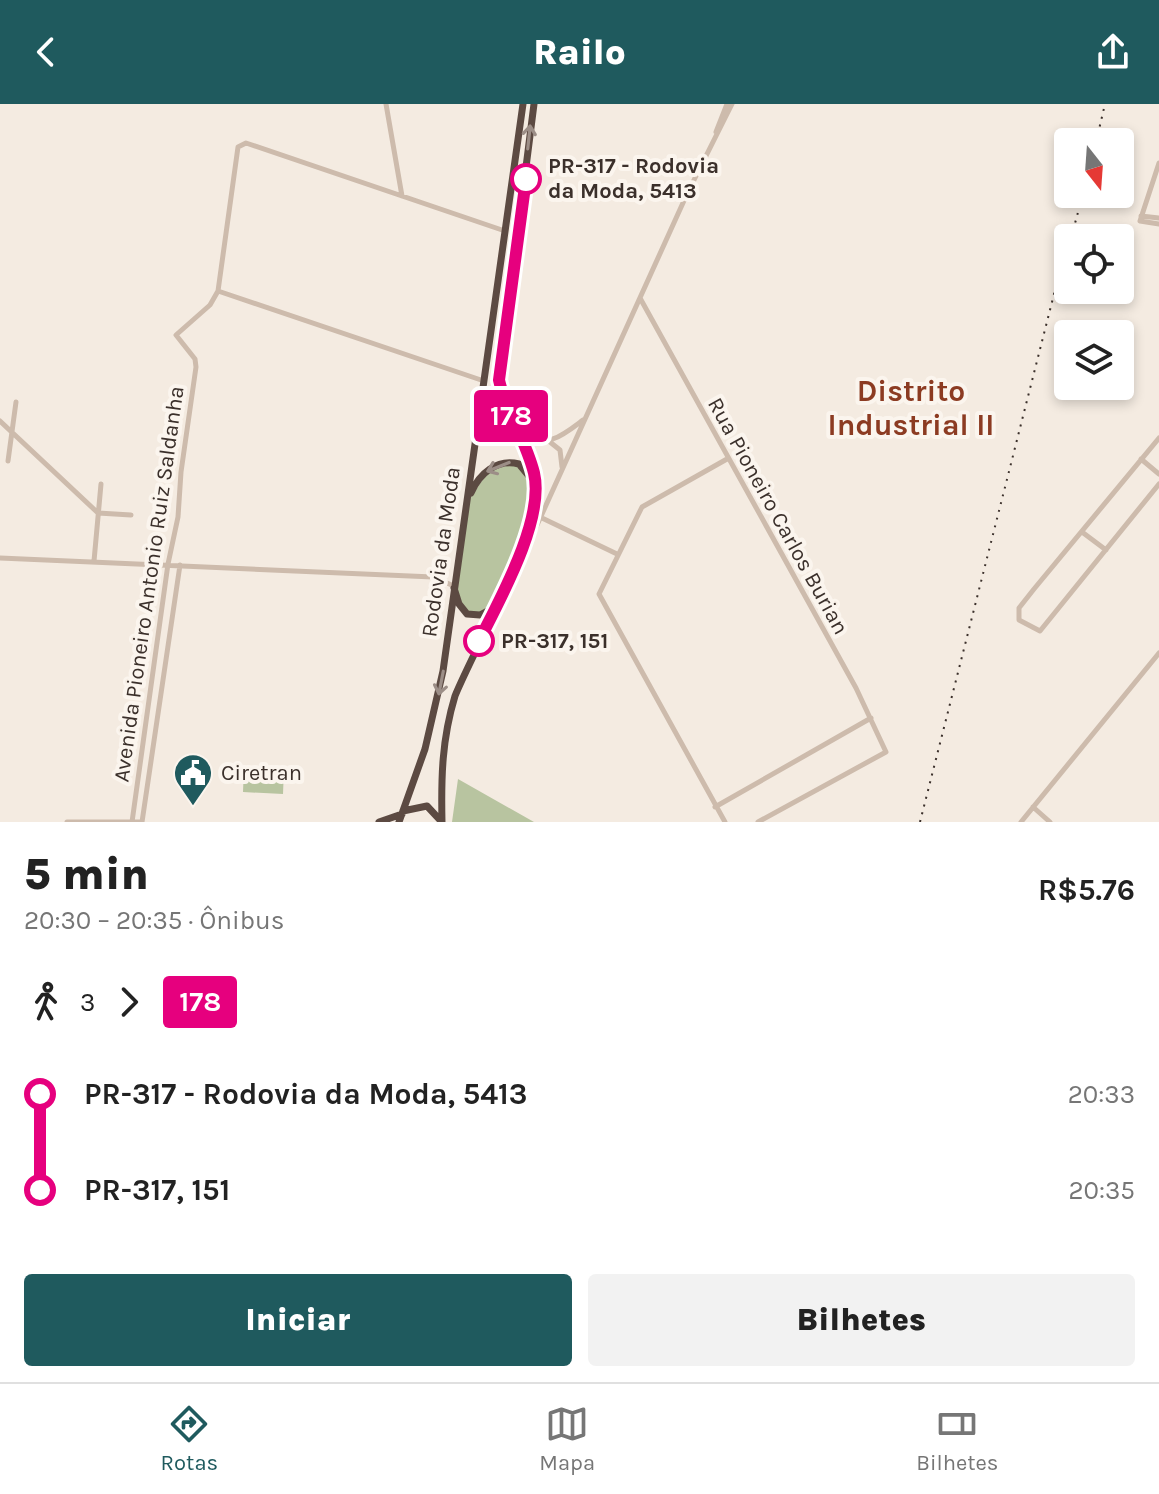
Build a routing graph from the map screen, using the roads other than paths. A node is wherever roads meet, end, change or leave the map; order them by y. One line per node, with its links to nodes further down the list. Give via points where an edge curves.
1 (386, 104): 6 (street)
2 (523, 104): 10 (highway, Rodovia da Moda)
3 (534, 104): 17 (highway, one-way to 3, via 503,399 500,355)
4 (730, 104): 12 (street)
5 (1159, 163): 8 (street)
6 (402, 196): 10 (street); 11 (street, via 246,143 236,150)
7 (1159, 218): 8 (street)
8 (1141, 219): 9 (street)
9 (1159, 224)
10 (505, 231): 13 (highway, Rodovia da Moda)
11 (218, 291): 13 (street); 38 (street, Avenida Pioneiro Antonio Ruiz Saldanha, via 176,335 196,367)
12 (640, 298): 15 (street); 21 (street, Rua Pioneiro Carlos Burian)
13 (485, 381): 29 (highway, Rodovia da Moda)
14 (16, 402): 18 (street)
15 (584, 419): 20 (street); 24 (street)
16 (0, 421): 18 (street)
17 (518, 430): 20 (street); 28 (highway)
18 (12, 434): 23 (street); 30 (street)
19 (1159, 438): 22 (street)
20 (549, 442): 24 (street, via 560,450)
21 (727, 459): 35 (street, via 642,507); 45 (street, Rua Pioneiro Carlos Burian)
22 (1141, 459): 25 (street); 33 (street)
23 (8, 461)
24 (562, 472): 32 (street)
25 (1159, 474)
26 (101, 484): 30 (street)
27 (1159, 484): 34 (street)
28 (536, 486): 29 (highway, one-way to 29, via 519,464 502,463 477,480); 41 (highway, via 529,531)
29 (467, 503): 40 (highway, Rodovia da Moda)
30 (98, 513): 31 (street); 37 (street)
31 (131, 515)
32 (542, 518): 35 (street); 41 (street)
33 (1082, 532): 34 (street); 34 (street, via 1019,608 1019,620 1040,631)
34 (1106, 550)
35 (617, 554): 46 (street, via 601,599)
36 (0, 558): 37 (street)
37 (94, 561): 38 (street)
38 (168, 564): 39 (street); 43 (street, Avenida Pioneiro Antonio Ruiz Saldanha)
39 (180, 565): 40 (street, via 433,577); 44 (street, Avenida Pioneiro Antonio Ruiz Saldanha)
40 (454, 586): 41 (highway, via 467,614 480,615); 48 (highway, Rodovia da Moda, one-way to 48, via 435,714)
41 (496, 606): 53 (highway, via 446,726)
42 (1159, 653): 47 (street)
43 (153, 667): 44 (street); 49 (street, Avenida Pioneiro Antonio Ruiz Saldanha)
44 (165, 669): 51 (street, Avenida Pioneiro Antonio Ruiz Saldanha)
45 (871, 718): 46 (street); 55 (street, Rua Pioneiro Carlos Burian, via 886,752)
46 (715, 807): 54 (street)
47 (1033, 807): 56 (street); 57 (street)
48 (401, 816): 52 (highway); 53 (highway, via 427,806)
49 (132, 821): 50 (street); 51 (street)
50 (67, 822)
51 (142, 822)
52 (379, 822)
53 (442, 822)
54 (725, 822)
55 (758, 822)
56 (1021, 822)
57 (1050, 822)

